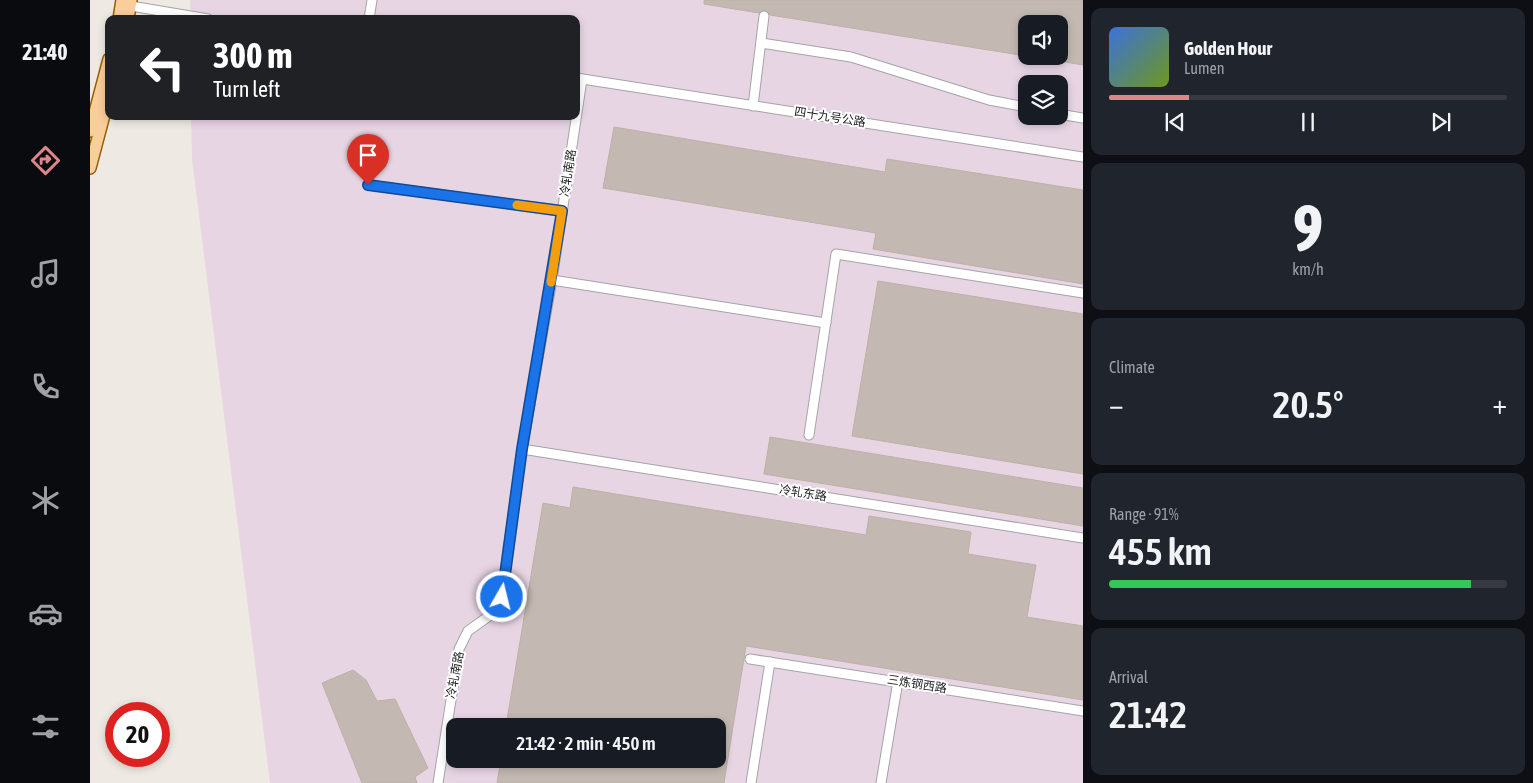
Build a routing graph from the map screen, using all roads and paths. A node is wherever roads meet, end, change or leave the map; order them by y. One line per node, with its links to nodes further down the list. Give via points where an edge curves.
1 (372, 0): 6 (lane)
2 (127, 2): 3 (main road); 4 (main road); 5 (lane)
3 (121, 15)
4 (128, 15)
5 (189, 15)
6 (370, 15)
7 (764, 16): 8 (lane)
8 (761, 43): 11 (lane); 12 (lane, via 851,57)
9 (105, 74): 17 (main road)
10 (580, 78): 11 (lane, 四十九号公路)
11 (753, 106): 18 (lane, 四十九号公路)
12 (1018, 106)
13 (105, 111): 19 (main road)
14 (1068, 116): 15 (lane)
15 (1083, 118)
16 (574, 120): 21 (lane, 冷轧南路)
17 (90, 131)
18 (1083, 157)
19 (90, 168)
20 (368, 185): 21 (lane)
21 (562, 211): 22 (lane, 冷轧南路)
22 (552, 280): 24 (lane); 26 (lane, 冷轧南路)
23 (1083, 293): 24 (lane, via 836,254)
24 (826, 323): 25 (lane)
25 (809, 435)
26 (522, 449): 27 (lane, 冷轧东路); 32 (lane, 冷轧南路, via 502,597 496,611 468,631 459,649)
27 (1083, 538)
28 (750, 659): 29 (lane, 三炼钢西路)
29 (770, 662): 30 (lane, 三炼钢西路); 33 (lane)
30 (898, 681): 31 (lane, 三炼钢西路); 34 (lane)
31 (1083, 711)
32 (438, 783)
33 (751, 783)
34 (881, 783)

